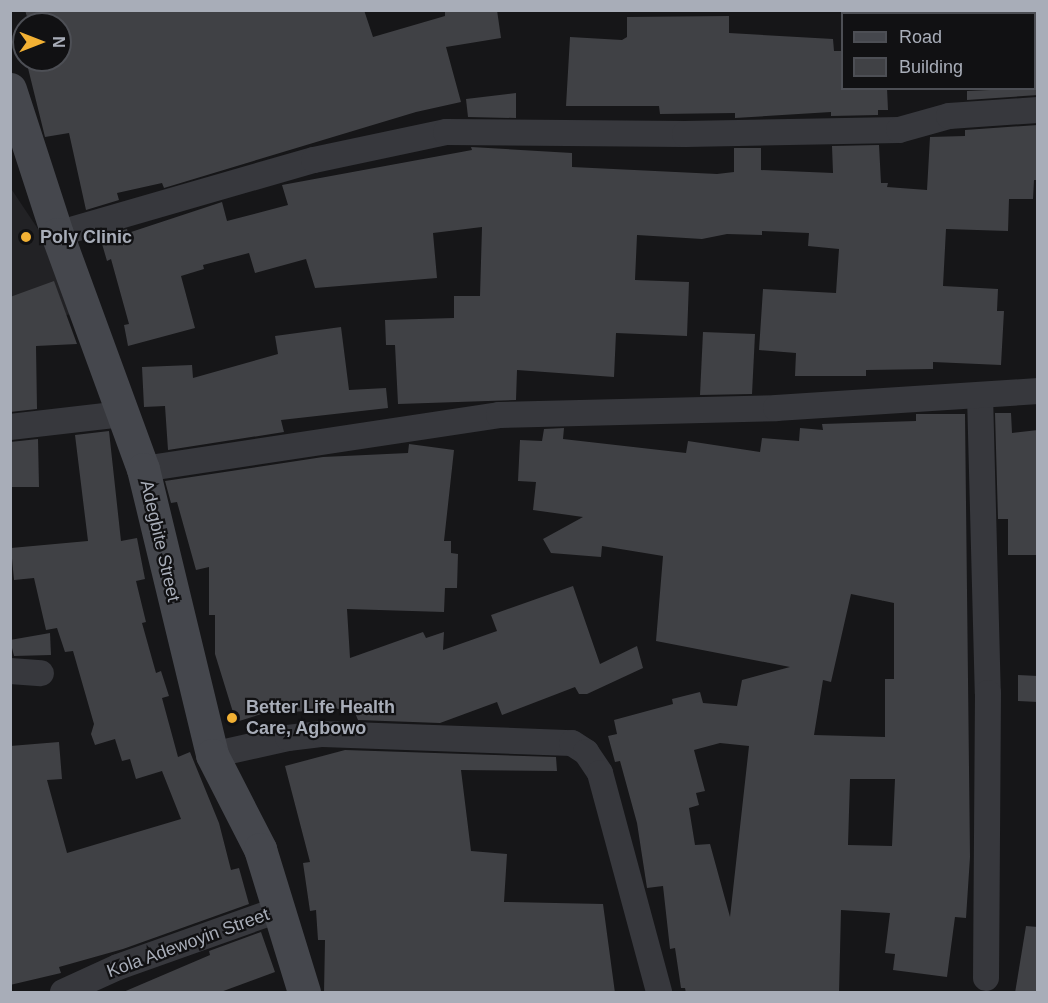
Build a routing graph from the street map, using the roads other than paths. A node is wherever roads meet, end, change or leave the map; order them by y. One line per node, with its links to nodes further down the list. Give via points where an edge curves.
1 (10, 89): 3 (street, Adegbite Street)
2 (1038, 110): 4 (street, via 949,116 899,130 685,134 446,132 314,160)
3 (17, 131): 4 (street, Adegbite Street)
4 (57, 234): 7 (street, Adegbite Street)
5 (1038, 391): 6 (street)
6 (980, 395): 9 (street, via 776,408 499,415); 14 (street, via 988,693)
7 (122, 414): 8 (street); 9 (street, Adegbite Street)
8 (10, 427)
9 (143, 469): 12 (street, Adegbite Street)
10 (10, 671): 11 (street)
11 (41, 674)
12 (212, 755): 13 (street, Adegbite Street, via 260,849); 17 (street, via 323,734 572,743 586,752 600,773)
13 (281, 909): 15 (street, Kola Adewoyin Street, via 118,967); 16 (street, Adegbite Street)
14 (986, 978)
15 (63, 993)
16 (304, 993)
17 (659, 993)

